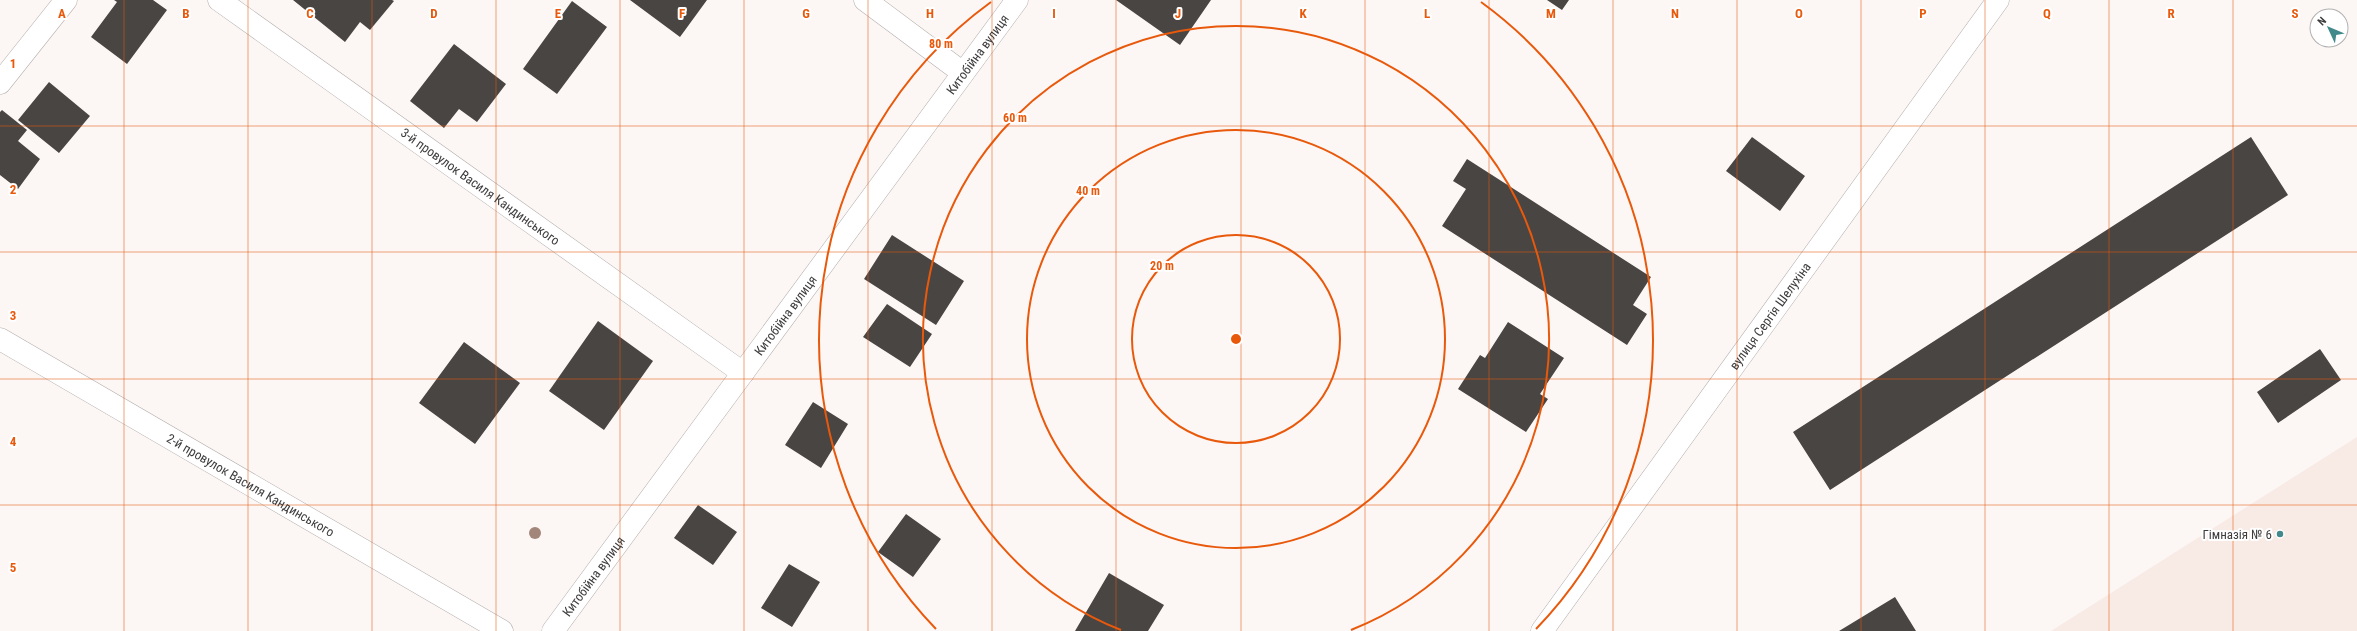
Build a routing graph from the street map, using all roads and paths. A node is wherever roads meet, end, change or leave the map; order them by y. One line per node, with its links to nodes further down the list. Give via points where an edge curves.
1 (66, 0): 7 (street)
2 (219, 0): 9 (street, 3-й провулок Василя Кандинського)
3 (864, 0): 6 (street)
4 (1018, 0): 6 (street, Китобійна вулиця)
5 (1998, 0): 12 (street, вулиця Сергія Шелухіна)
6 (963, 73): 9 (street, Китобійна вулиця)
7 (0, 83)
8 (0, 339): 10 (street, 2-й провулок Василя Кандинського)
9 (742, 372): 11 (street, Китобійна вулиця)
10 (502, 631)
11 (553, 631)
12 (1542, 631)

